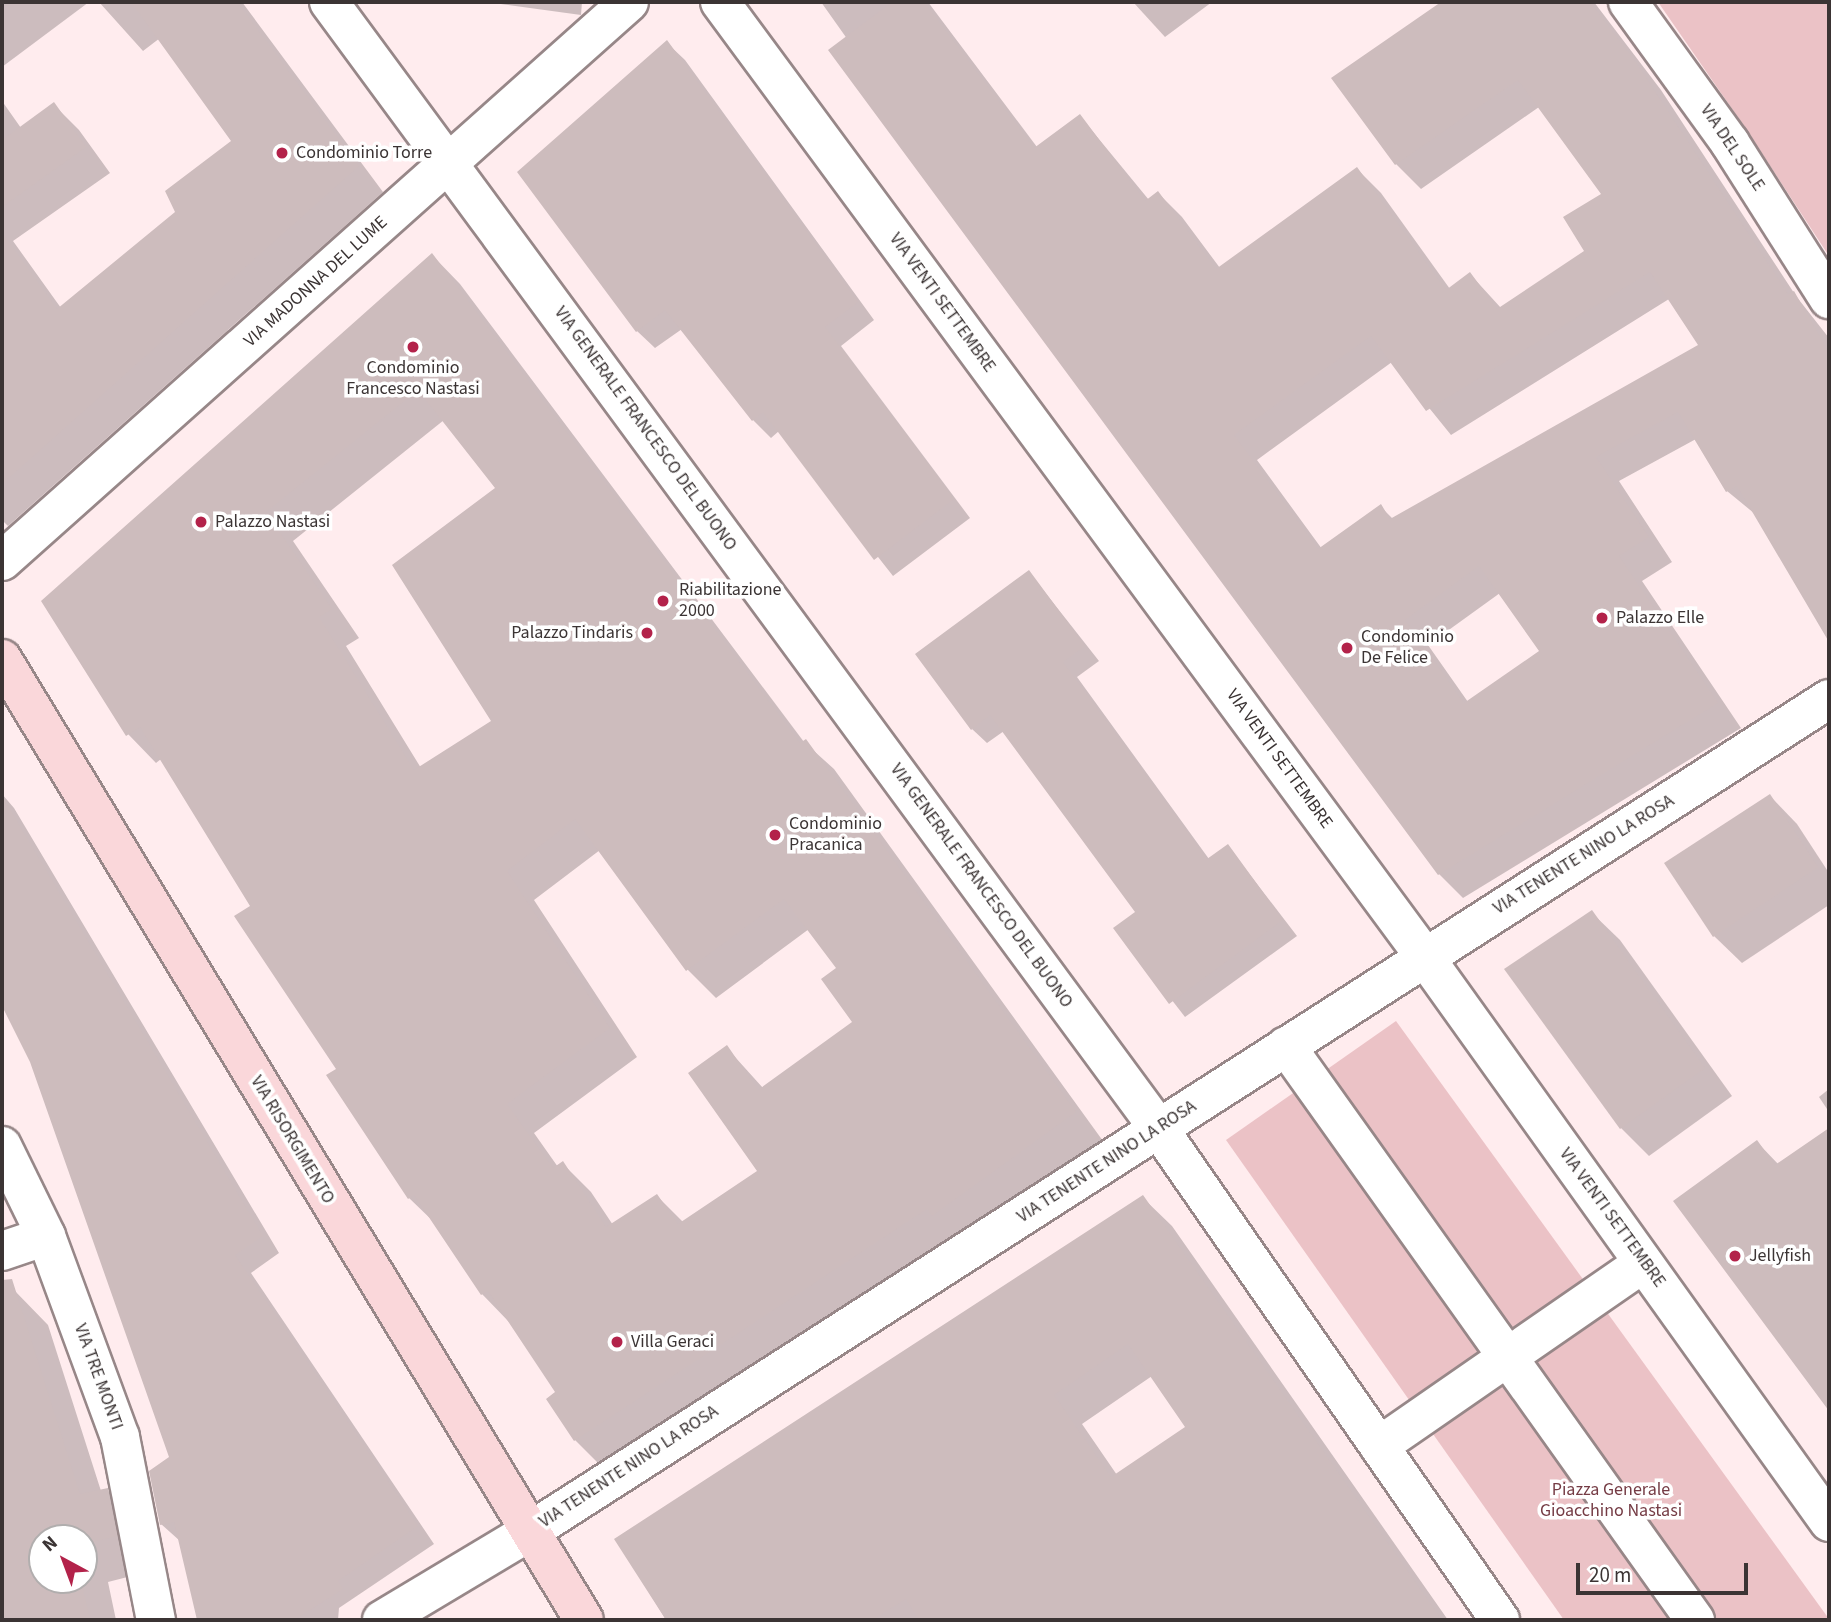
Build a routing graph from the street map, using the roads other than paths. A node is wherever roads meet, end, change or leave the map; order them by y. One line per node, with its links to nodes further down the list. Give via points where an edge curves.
1 (329, 2): 5 (street, VIA GENERALE FRANCESCO DEL BUONO)
2 (629, 2): 5 (street, VIA MADONNA DEL LUME)
3 (720, 2): 10 (street, VIA VENTI SETTEMBRE)
4 (1629, 2): 6 (street, VIA DEL SOLE, via 1730,143)
5 (449, 163): 7 (street, VIA MADONNA DEL LUME); 12 (street, VIA GENERALE FRANCESCO DEL BUONO)
6 (1829, 299)
7 (2, 561)
8 (2, 659): 20 (main road, VIA RISORGIMENTO)
9 (1829, 699): 10 (street, VIA TENENTE NINO LA ROSA)
10 (1424, 956): 11 (street, VIA TENENTE NINO LA ROSA); 16 (street, VIA VENTI SETTEMBRE)
11 (1286, 1046): 12 (street, VIA TENENTE NINO LA ROSA); 17 (street)
12 (1159, 1129): 18 (street); 20 (street, VIA TENENTE NINO LA ROSA)
13 (2, 1146): 14 (street, VIA TRE MONTI)
14 (46, 1236): 15 (street); 21 (street, VIA TRE MONTI, via 120,1437)
15 (2, 1251)
16 (1643, 1262): 17 (street); 19 (street, VIA VENTI SETTEMBRE)
17 (1508, 1357): 18 (street); 25 (street)
18 (1379, 1446): 24 (street)
19 (1829, 1522)
20 (529, 1532): 22 (street, VIA TENENTE NINO LA ROSA); 23 (main road, VIA RISORGIMENTO)
21 (156, 1620)
22 (382, 1620)
23 (584, 1620)
24 (1500, 1620)
25 (1695, 1620)

